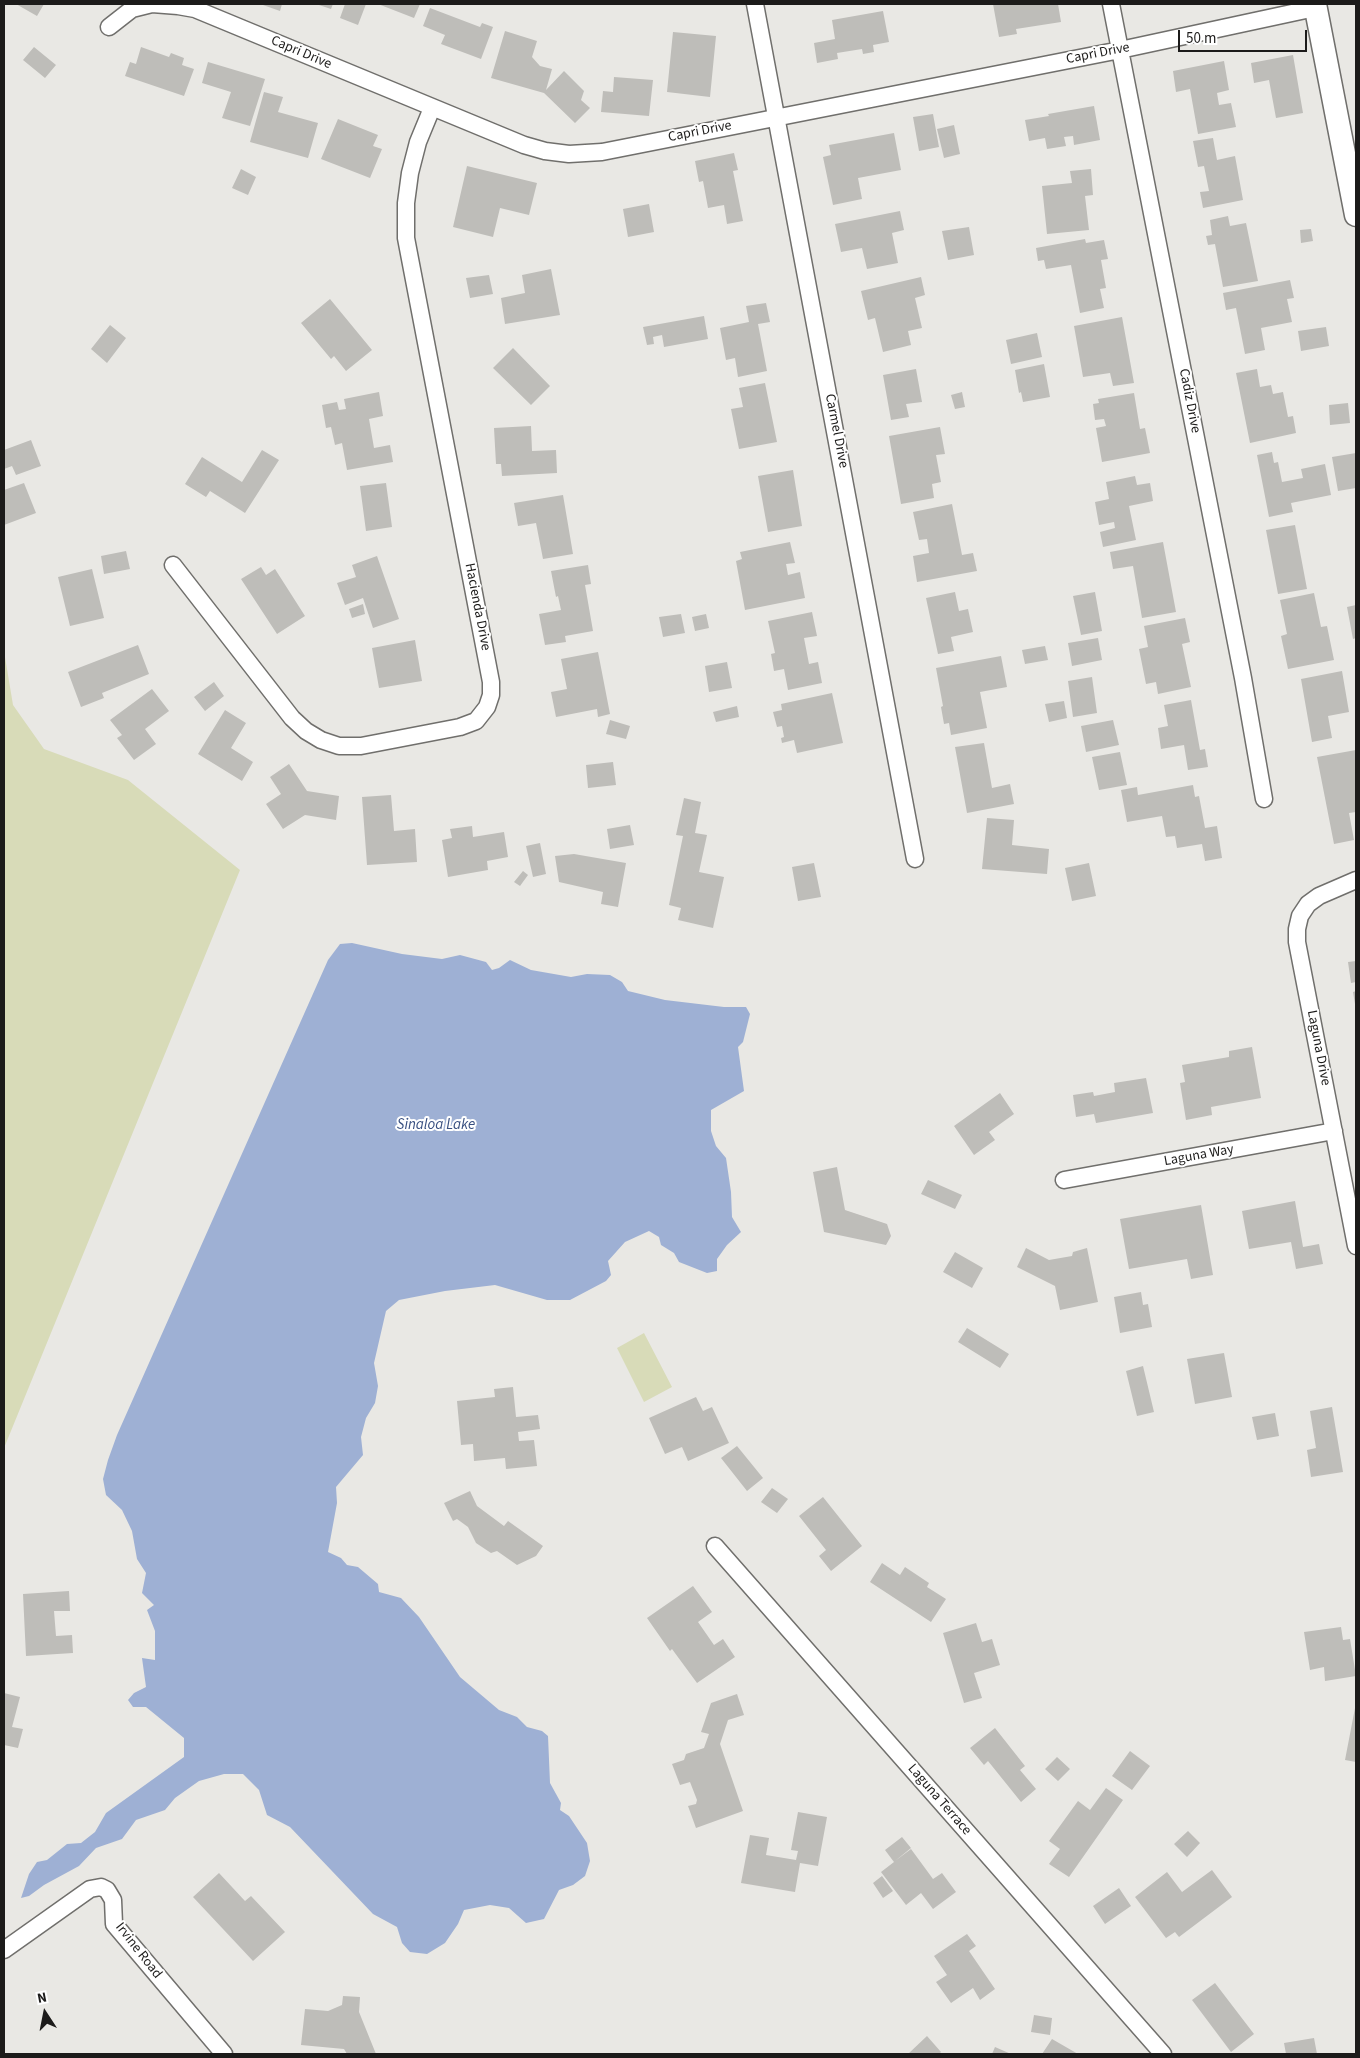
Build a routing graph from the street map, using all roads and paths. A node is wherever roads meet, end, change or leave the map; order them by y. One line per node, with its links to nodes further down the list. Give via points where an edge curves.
1 (152, 4): 5 (street, Capri Drive, via 132,9); 7 (street, Capri Drive, via 195,10)
2 (755, 4): 8 (street, Carmel Drive)
3 (1111, 4): 6 (street, Cadiz Drive)
4 (1315, 6): 6 (street, Capri Drive); 9 (street)
5 (109, 26)
6 (1120, 50): 8 (street, Capri Drive); 11 (street, Cadiz Drive)
7 (432, 108): 8 (street, Capri Drive, via 524,145 569,154 602,152); 10 (street, Hacienda Drive, via 410,173 406,238 491,682 487,707 476,721 460,728 362,746 339,746 321,740 292,718)
8 (777, 117): 12 (street, Carmel Drive)
9 (1356, 215)
10 (173, 564)
11 (1264, 799)
12 (915, 859)
13 (1356, 880): 14 (street, Laguna Drive, via 1308,904 1297,928)
14 (1334, 1131): 15 (street, Laguna Way); 16 (street, Laguna Drive)
15 (1064, 1180)
16 (1356, 1246)
17 (715, 1546): 20 (street, Laguna Terrace)
18 (4, 1950): 19 (street, Irvine Road, via 90,1889 108,1890 113,1900 114,1924)
19 (224, 2054)
20 (1163, 2054)

